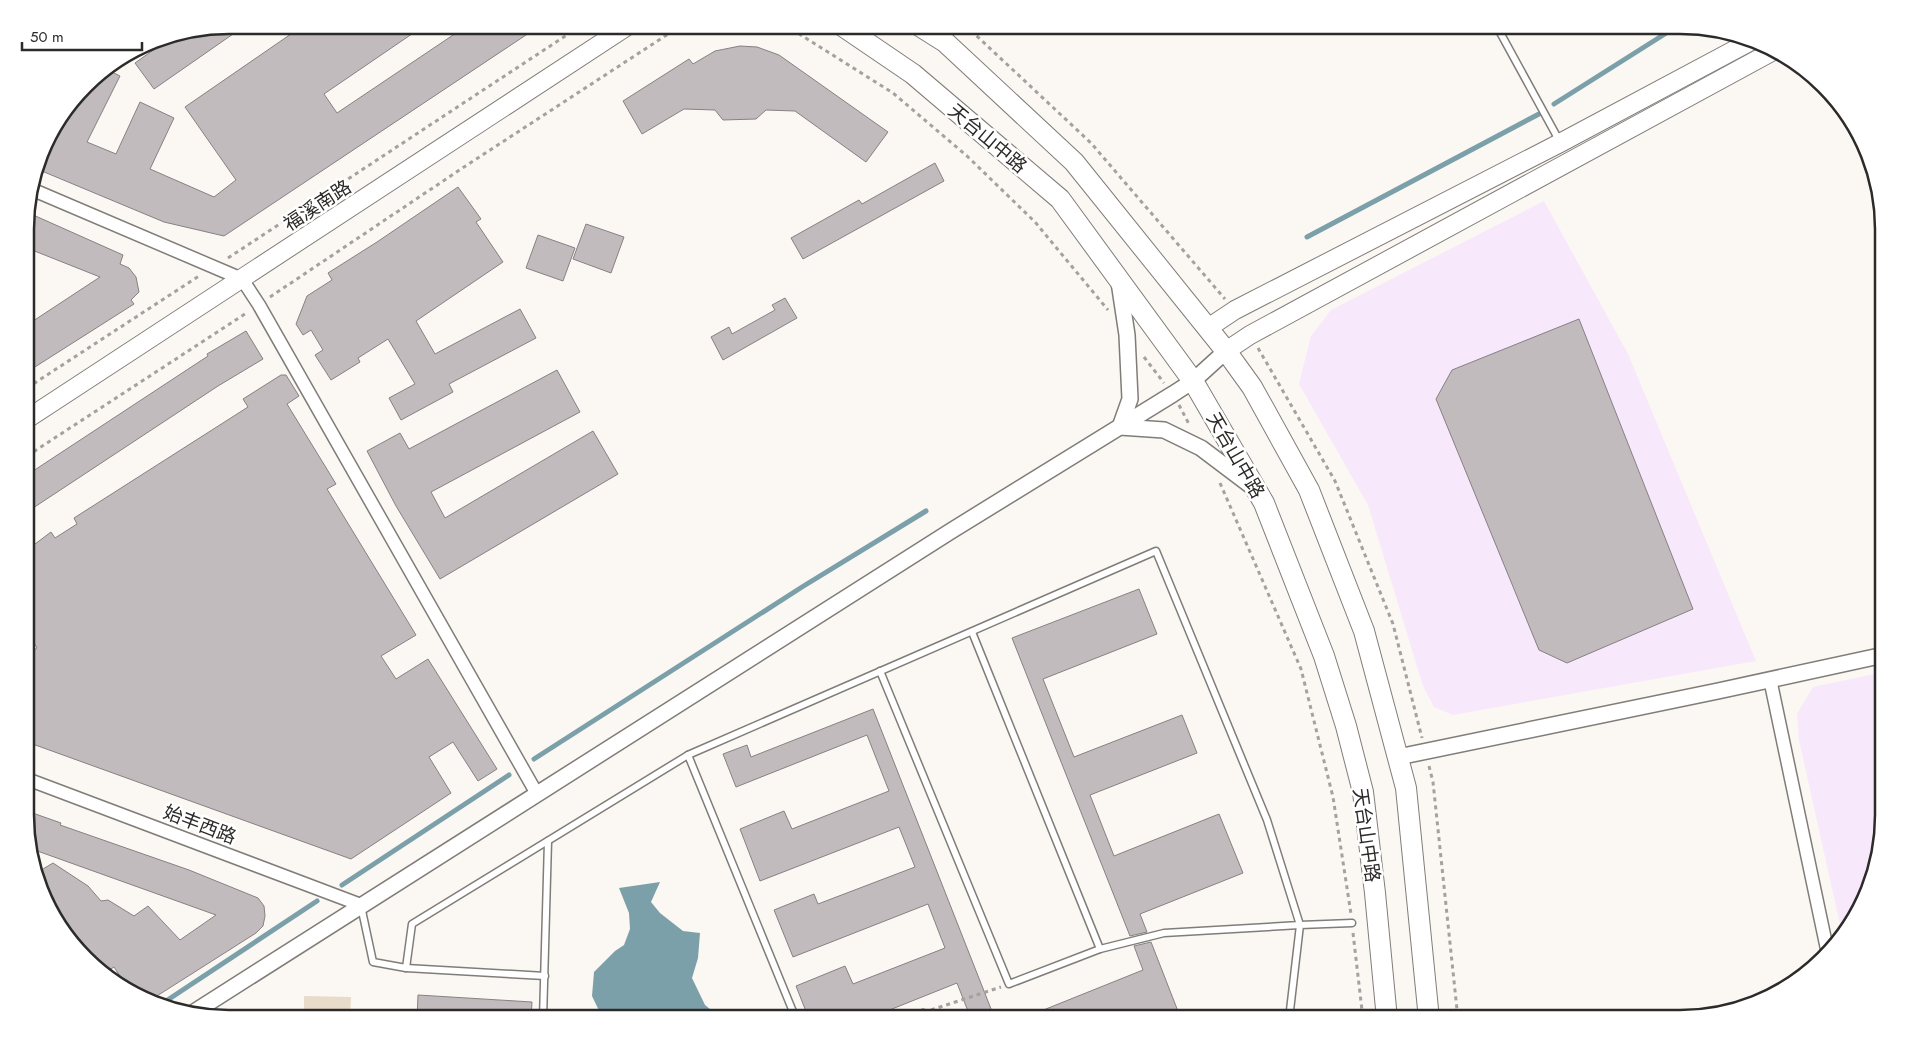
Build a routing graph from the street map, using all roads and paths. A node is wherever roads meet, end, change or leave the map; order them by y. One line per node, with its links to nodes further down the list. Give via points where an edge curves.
1 (568, 34): 12 (path)
2 (615, 34): 13 (main road, 福溪南路)
3 (668, 34): 15 (path)
4 (799, 34): 16 (path, via 893,93 967,156 1035,222)
5 (855, 34): 14 (main road, 天台山中路, via 913,74 1060,199)
6 (932, 34): 17 (main road, 天台山中路, via 945,42 1074,162)
7 (1501, 34): 10 (lane)
8 (1744, 45): 10 (main road)
9 (1767, 55): 19 (main road, via 1250,335)
10 (1560, 143): 17 (main road, via 1235,310)
11 (38, 192): 12 (street)
12 (215, 267): 13 (street); 21 (path)
13 (242, 279): 15 (street); 23 (main road, 福溪南路)
14 (1119, 280): 18 (street); 20 (main road, 天台山中路)
15 (259, 305): 26 (path); 36 (street)
16 (1109, 312)
17 (1208, 328): 19 (main road, 天台山中路)
18 (1127, 335): 22 (path); 24 (street, via 1130,398)
19 (1226, 351): 20 (street); 34 (main road, 天台山中路, via 1252,387 1308,490 1364,631)
20 (1193, 381): 22 (street); 28 (main road, 天台山中路)
21 (34, 383)
22 (1172, 394): 24 (street); 25 (path)
23 (34, 414)
24 (1120, 427): 25 (street, via 1164,430); 36 (street)
25 (1201, 448): 28 (street)
26 (34, 451)
27 (1218, 479): 39 (path, via 1301,669 1333,797)
28 (1255, 489): 52 (main road, 天台山中路, via 1264,503 1324,656 1363,792)
29 (972, 632): 31 (lane); 40 (lane, via 1156,551 1267,820); 42 (lane)
30 (1875, 657): 32 (street)
31 (880, 671): 33 (lane); 45 (lane)
32 (1770, 680): 34 (street); 41 (street)
33 (688, 755): 37 (lane); 48 (lane)
34 (1398, 757): 53 (main road, 天台山中路, via 1406,788)
35 (34, 782): 38 (street, 始丰西路)
36 (537, 794): 38 (street)
37 (548, 841): 43 (lane, via 412,924); 44 (lane)
38 (361, 905): 43 (lane, via 373,962); 46 (street)
39 (1352, 923): 40 (lane); 51 (path)
40 (1300, 925): 42 (lane, via 1164,933); 50 (lane)
41 (1826, 945)
42 (1100, 949): 45 (lane)
43 (406, 968): 44 (lane)
44 (545, 976): 47 (lane)
45 (1009, 984): 49 (path)
46 (200, 1008)
47 (544, 1010)
48 (792, 1010)
49 (941, 1010)
50 (1290, 1010)
51 (1362, 1010)
52 (1386, 1010)
53 (1428, 1010)

